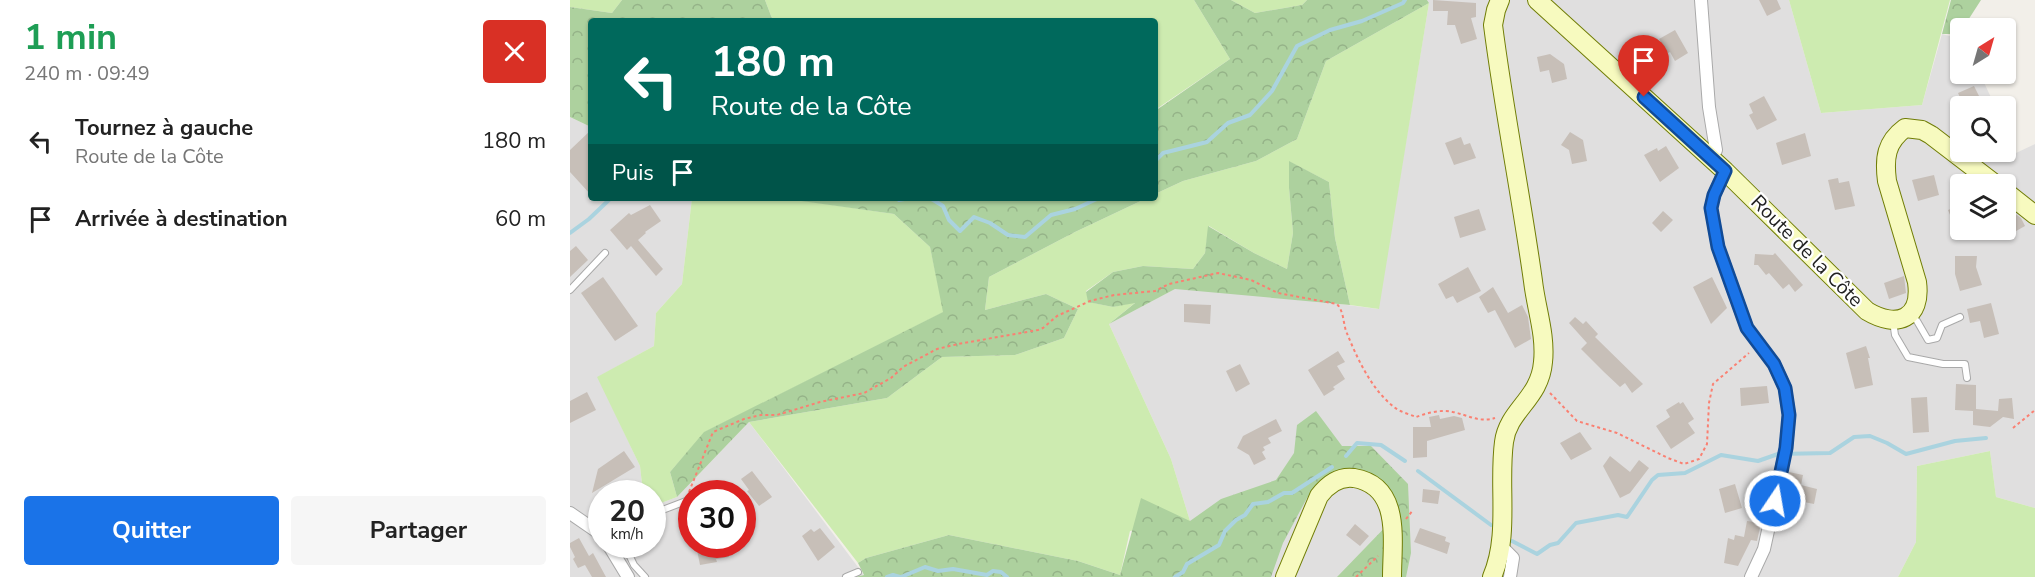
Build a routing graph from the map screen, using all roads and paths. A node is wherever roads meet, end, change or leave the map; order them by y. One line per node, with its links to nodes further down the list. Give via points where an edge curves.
1 (1500, 0): 15 (street, via 1493,25 1544,342)
2 (1537, 0): 4 (street, Route de la Côte)
3 (1701, 0): 4 (street, via 1716,150)
4 (1711, 158): 5 (street, Route de la Côte)
5 (1725, 171): 11 (street, Route de la Côte, via 1868,311 1878,318); 13 (street, via 1711,208 1718,247 1747,328)
6 (1981, 174): 11 (street, via 1922,130 1905,128 1891,141 1885,157 1887,181 1919,296 1914,308)
7 (2016, 200): 8 (street)
8 (2035, 215)
9 (605, 253): 10 (lane)
10 (570, 290)
11 (1901, 317): 12 (lane, via 1917,321 1928,340 1937,338 1942,325); 14 (lane, via 1895,335 1908,357 1965,364)
12 (1960, 317)
13 (1759, 344): 15 (path, via 1713,384 1707,444 1699,459 1684,464 1617,433 1577,421); 35 (street, via 1785,388 1789,415 1786,448 1764,549)
14 (1967, 378)
15 (1539, 383): 17 (street)
16 (2035, 410): 18 (path)
17 (1515, 415): 19 (path, via 1487,421 1451,411 1416,417 1396,408 1376,389 1337,304 1278,293 1251,280 1218,273 1155,291 1090,302 1057,316 1038,330 937,349 864,393 777,415 744,419 713,432); 23 (street, via 1505,435 1502,460)
18 (2013, 428)
19 (694, 480)
20 (570, 513): 21 (street)
21 (588, 525)
22 (1392, 544): 30 (street, via 1386,498 1370,482 1347,477 1325,487 1319,496); 31 (path); 32 (street)
23 (1500, 546): 33 (street); 34 (street, via 1513,558)
24 (616, 558): 27 (street)
25 (630, 558): 28 (lane)
26 (858, 572): 29 (lane)
27 (628, 577)
28 (645, 577)
29 (846, 577)
30 (1285, 577)
31 (1356, 577)
32 (1392, 577)
33 (1492, 577)
34 (1510, 577)
35 (1751, 577)

